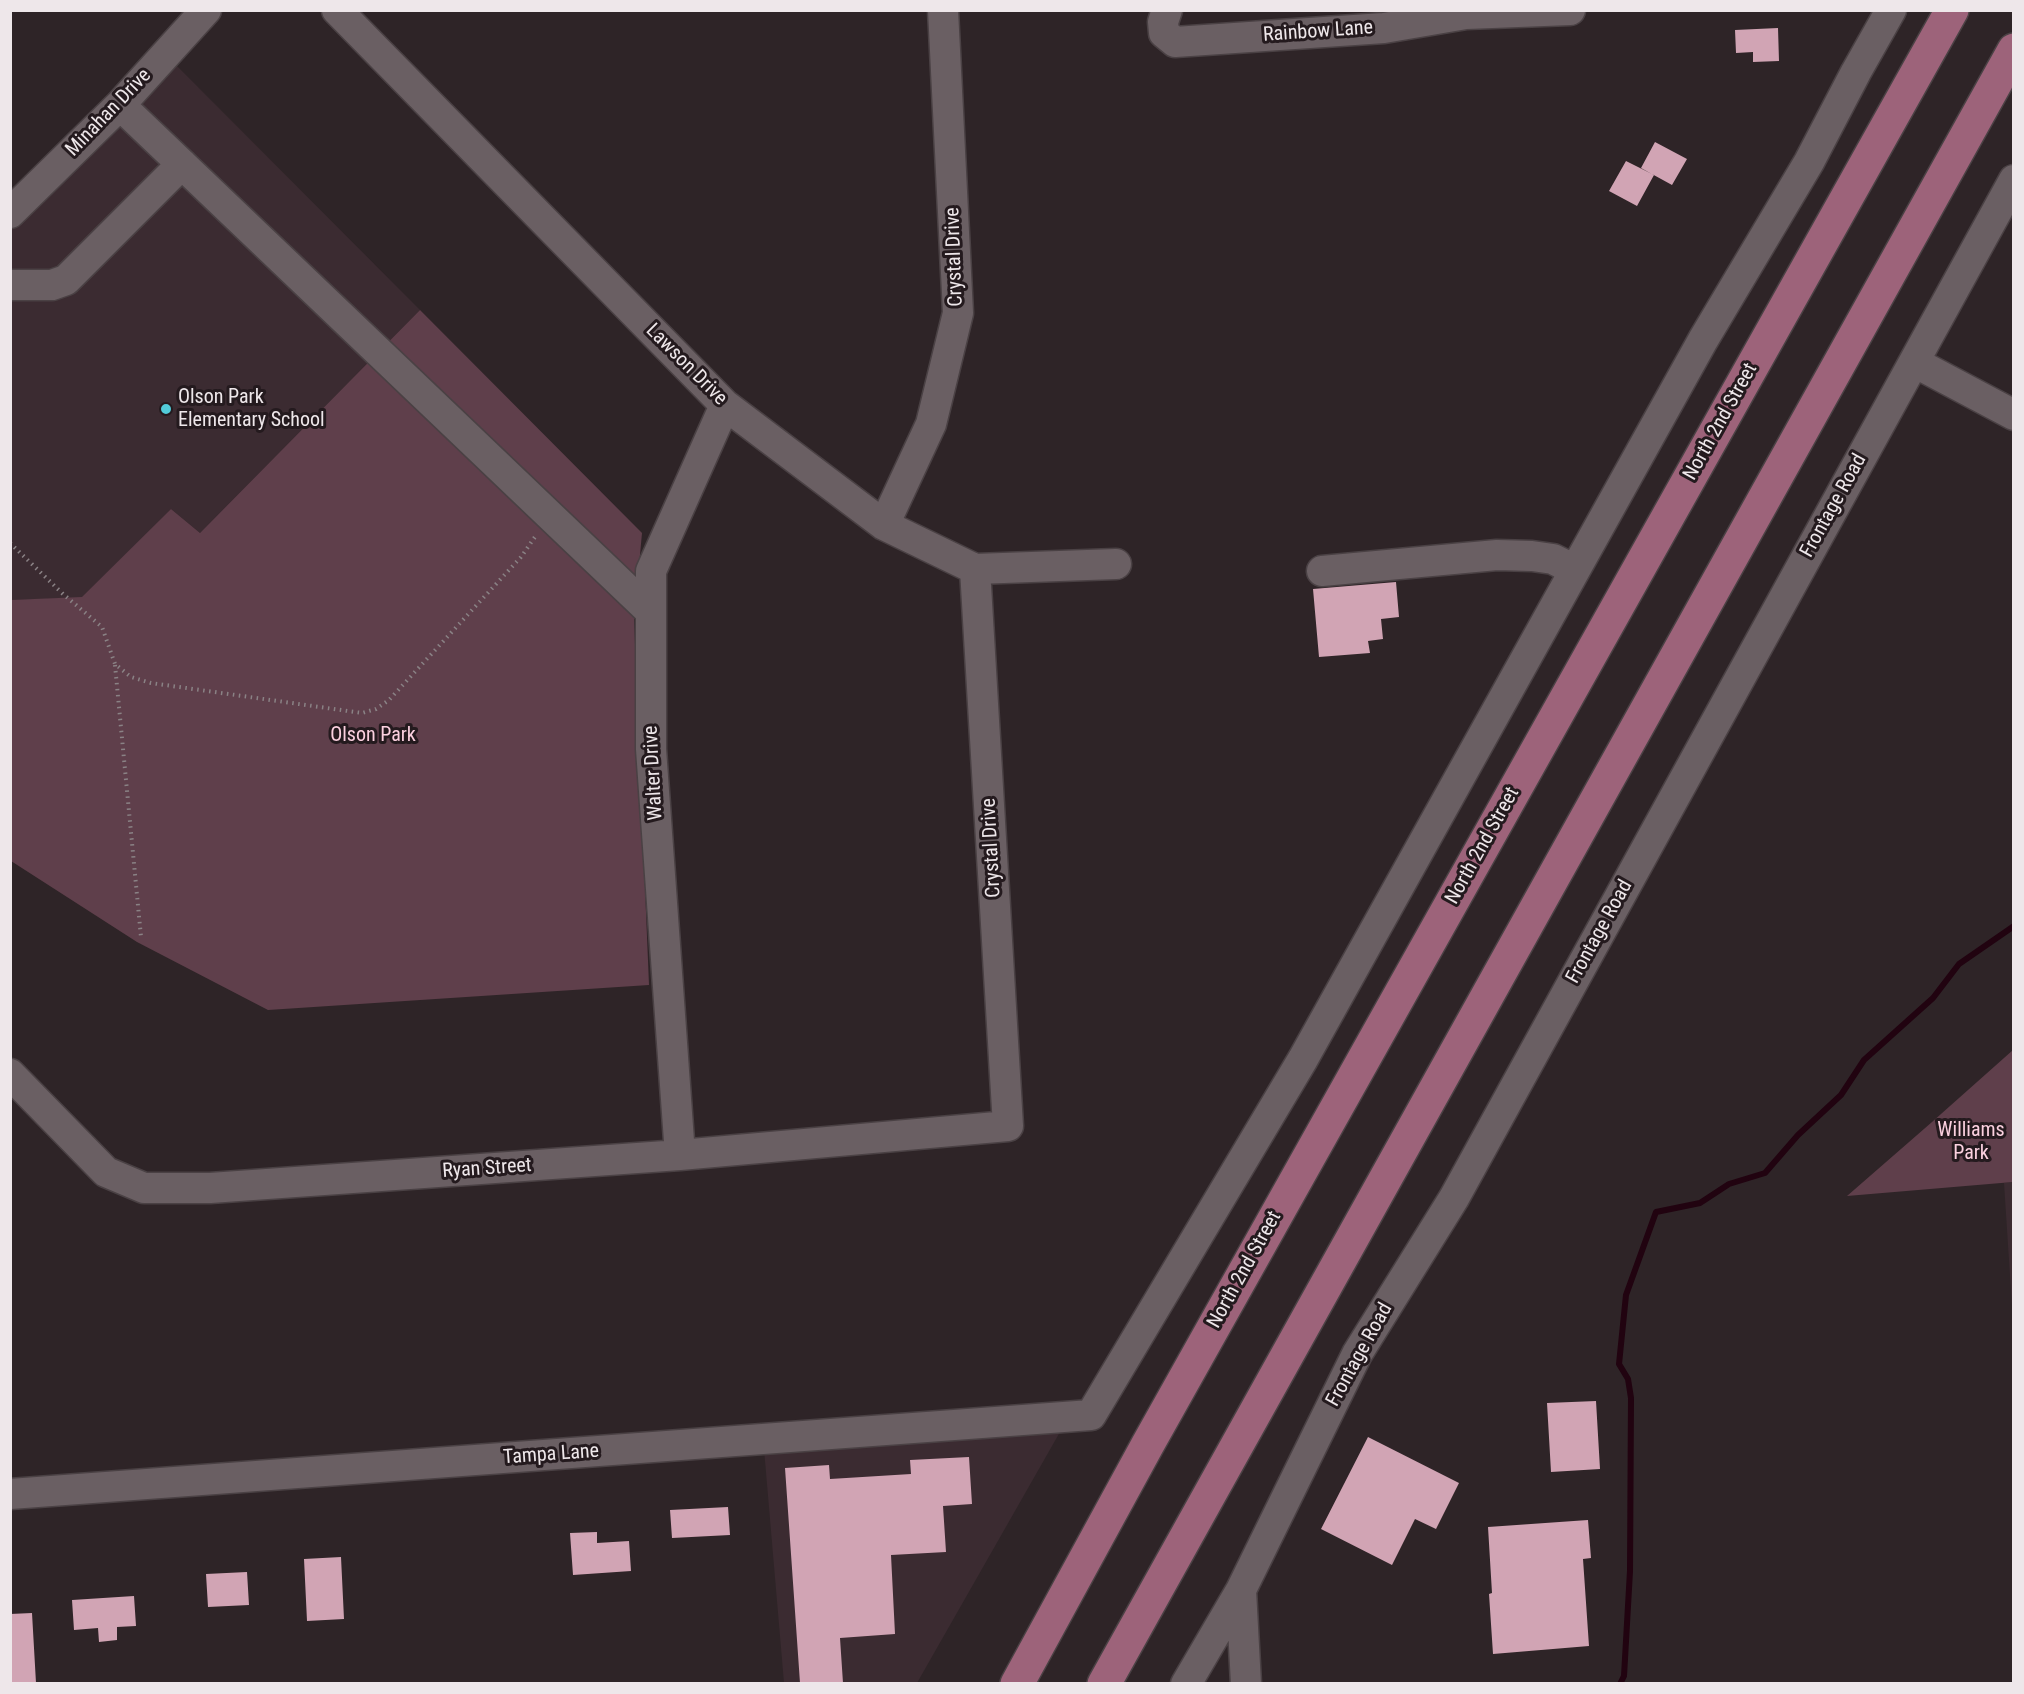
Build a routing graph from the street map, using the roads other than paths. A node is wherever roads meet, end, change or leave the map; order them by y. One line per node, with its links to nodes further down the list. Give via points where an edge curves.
1 (206, 10): 9 (street, Minahan Drive)
2 (338, 10): 15 (street, Lawson Drive)
3 (943, 10): 17 (street, Crystal Drive, via 958,313 931,424)
4 (1167, 10): 5 (street, Rainbow Lane, via 1164,33 1174,42 1384,28 1466,14)
5 (1570, 10)
6 (1891, 10): 20 (street, via 1809,162 1703,340)
7 (1952, 10): 28 (main road, North 2nd Street)
8 (2013, 50): 29 (main road)
9 (120, 105): 10 (street); 12 (street, Minahan Drive)
10 (183, 164): 13 (street, via 66,280 52,285); 22 (street)
11 (2013, 180): 14 (street, Frontage Road)
12 (10, 213)
13 (10, 285)
14 (1914, 362): 16 (street); 27 (street, Frontage Road, via 1460,1187 1357,1354)
15 (725, 405): 17 (street, Lawson Drive); 22 (street, Walter Drive, via 651,571)
16 (2013, 415)
17 (884, 525): 19 (street, Lawson Drive)
18 (1116, 564): 19 (street, Lawson Drive)
19 (975, 569): 24 (street, Crystal Drive)
20 (1575, 570): 21 (street, via 1553,559 1497,555); 26 (street, Tampa Lane, via 1303,1059 1091,1415)
21 (1322, 571)
22 (651, 612): 25 (street, Walter Drive, via 651,749)
23 (10, 1074): 25 (street, Ryan Street, via 106,1172 144,1188 210,1188)
24 (1008, 1126): 25 (street, Ryan Street)
25 (680, 1155)
26 (10, 1494)
27 (1241, 1590): 30 (street, Frontage Road); 31 (street)
28 (1017, 1683)
29 (1104, 1683)
30 (1186, 1683)
31 (1246, 1683)

